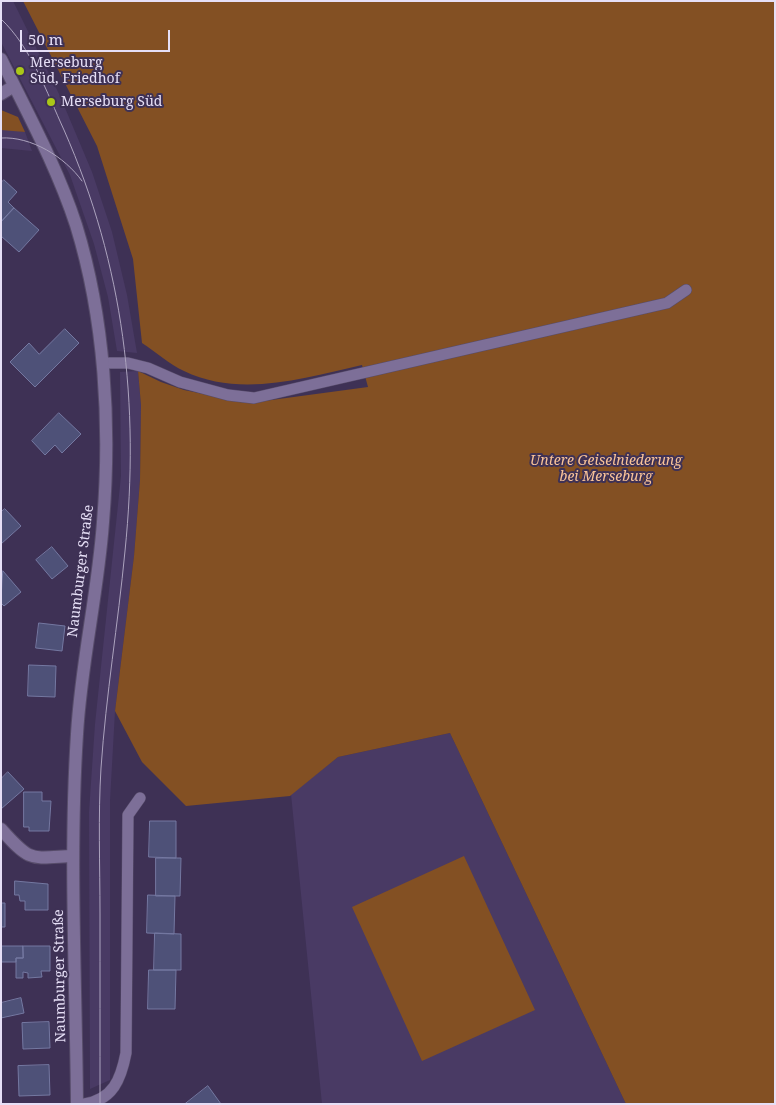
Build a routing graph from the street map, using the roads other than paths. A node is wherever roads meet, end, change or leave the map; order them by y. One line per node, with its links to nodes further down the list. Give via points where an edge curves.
1 (1, 60): 2 (street, Naumburger Straße)
2 (14, 86): 3 (street); 5 (street, Naumburger Straße, via 47,150 76,226)
3 (1, 94)
4 (686, 290): 5 (lane, via 667,303 254,398 228,395 180,382 128,363)
5 (103, 363): 8 (street, Naumburger Straße, via 107,408 103,524 77,733)
6 (140, 798): 10 (lane, via 128,815 126,1053 114,1089 100,1100)
7 (1, 829): 8 (street, via 32,858)
8 (73, 856): 9 (street, Naumburger Straße)
9 (77, 1104)
10 (84, 1104)

